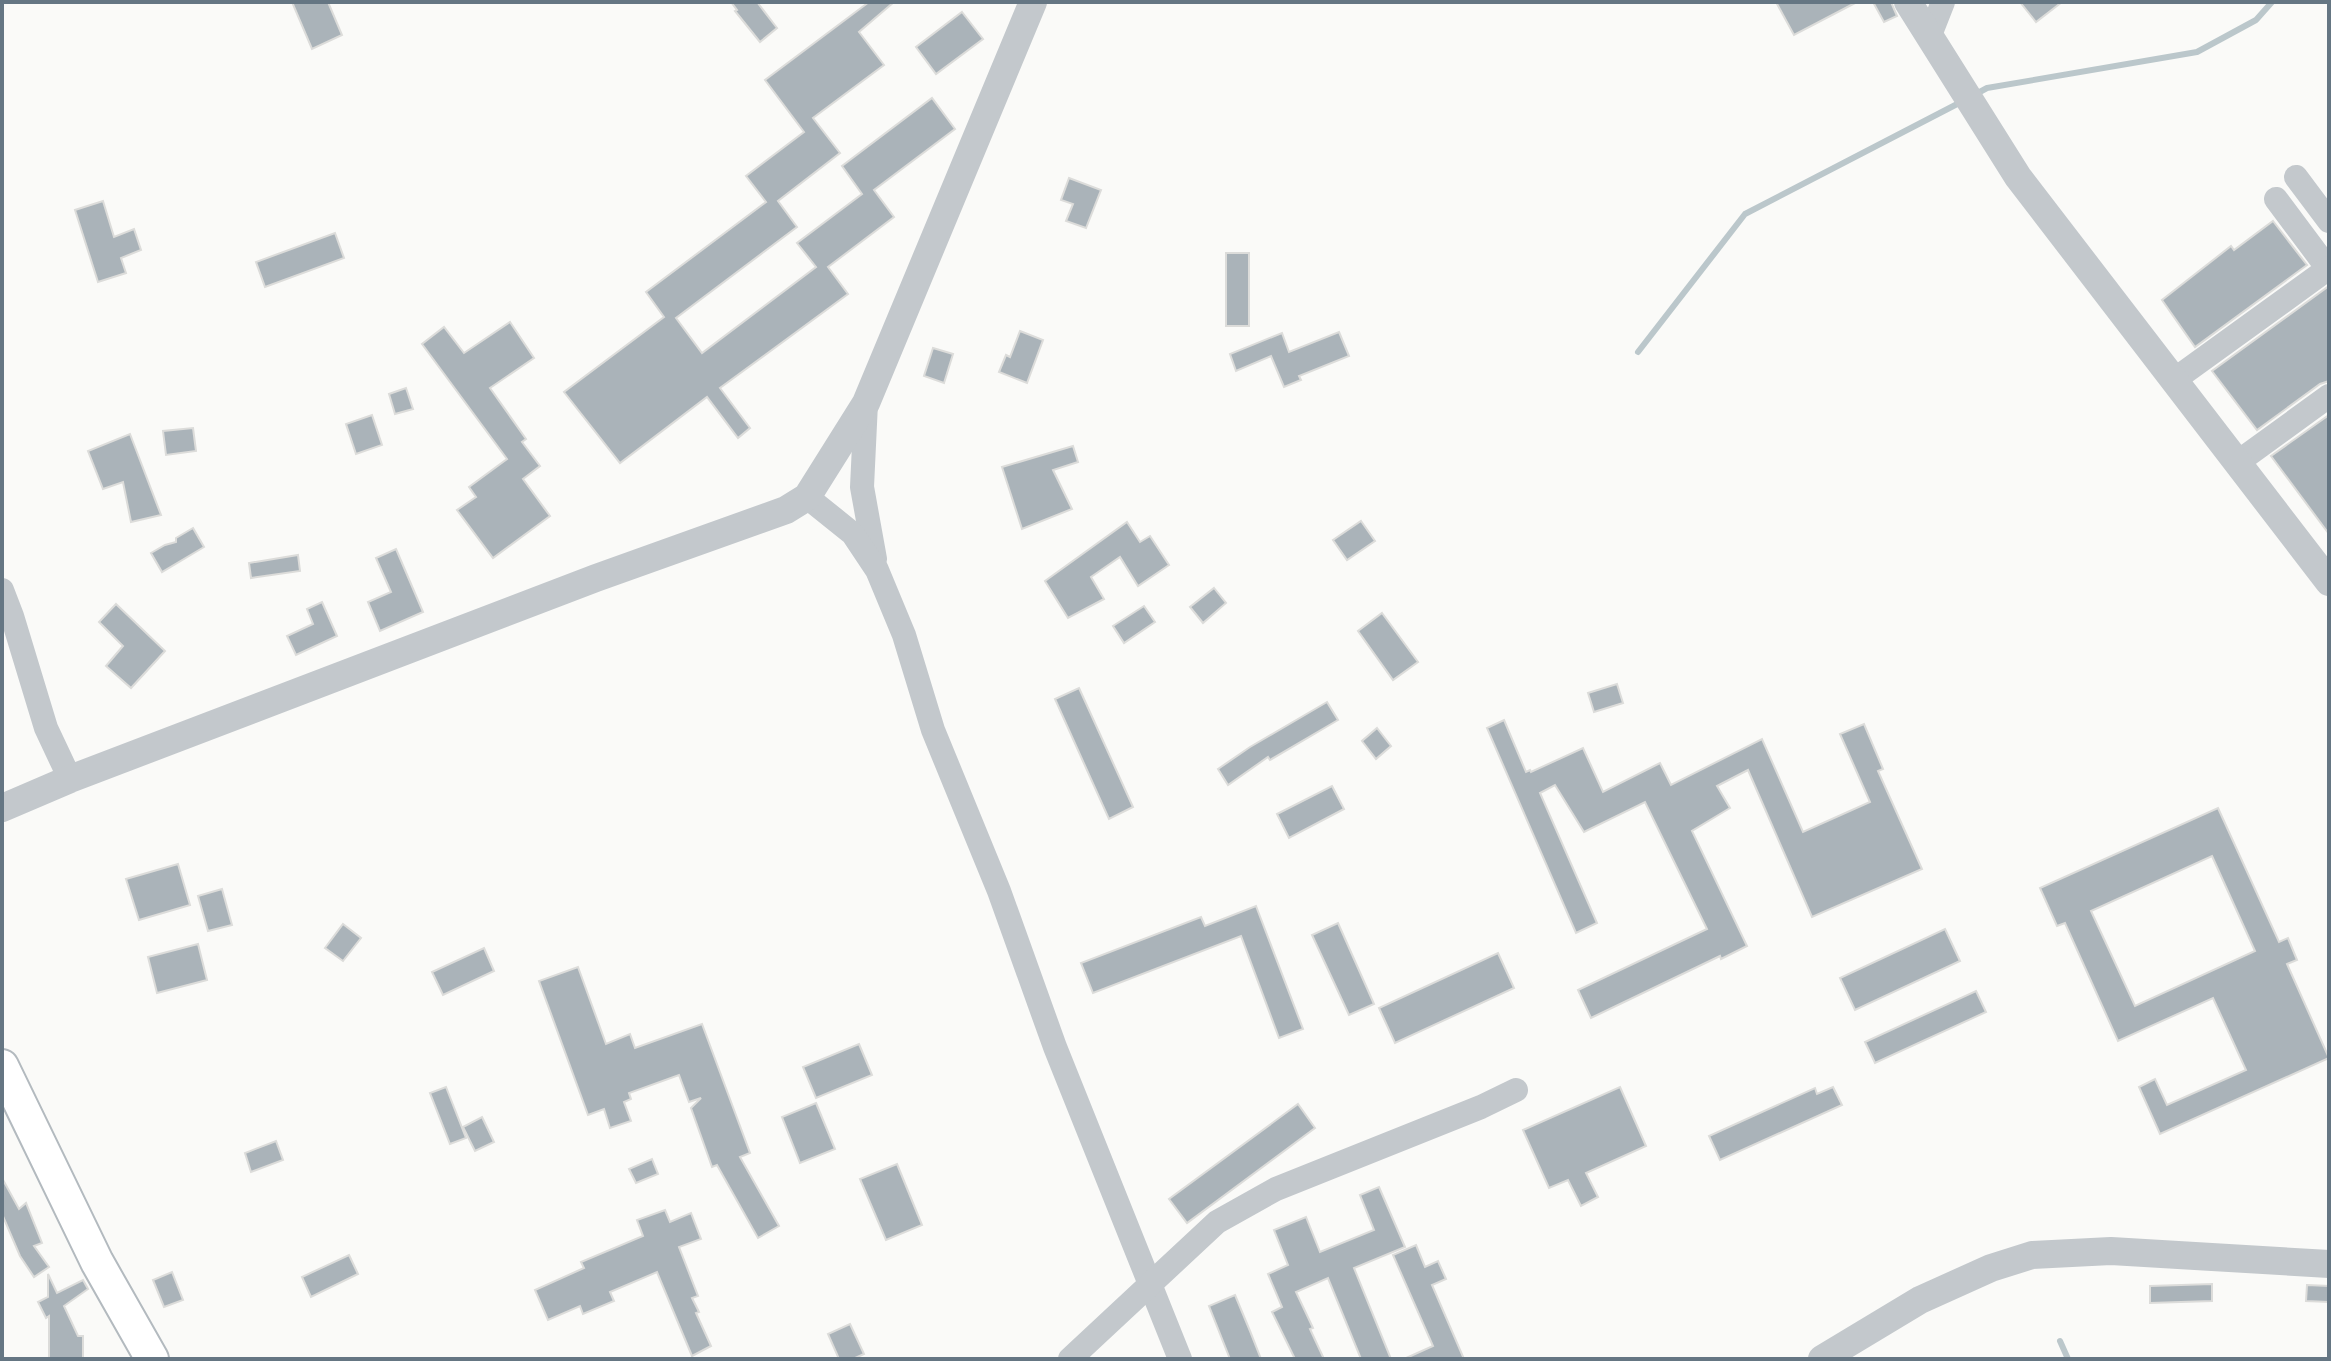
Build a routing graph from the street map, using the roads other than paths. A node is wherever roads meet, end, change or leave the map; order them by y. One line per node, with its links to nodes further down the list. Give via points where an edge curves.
1 (1033, 2): 11 (street)
2 (1908, 2): 4 (street)
3 (1943, 2): 4 (street)
4 (1930, 35): 9 (street, via 2018,177)
5 (2296, 177): 7 (street)
6 (2276, 199): 8 (street)
7 (2329, 221)
8 (2329, 269): 9 (street)
9 (2174, 380): 12 (street)
10 (2329, 396): 12 (street)
11 (866, 403): 13 (street); 15 (street, via 862,487)
12 (2238, 462): 14 (street)
13 (807, 497): 15 (street, via 853,534); 17 (street, via 786,510)
14 (2324, 566)
15 (877, 570): 22 (street, via 904,635 933,730)
16 (2, 590): 17 (street, via 46,728)
17 (70, 779): 18 (street)
18 (3, 809)
19 (2, 1066): 23 (main road, via 97,1262)
20 (1516, 1090): 22 (street, via 1276,1189 1217,1222)
21 (2329, 1264): 26 (street, via 2111,1251 2032,1255 1920,1300)
22 (1150, 1284): 24 (street); 25 (street)
23 (152, 1359)
24 (1070, 1359)
25 (1180, 1359)
26 (1822, 1359)

